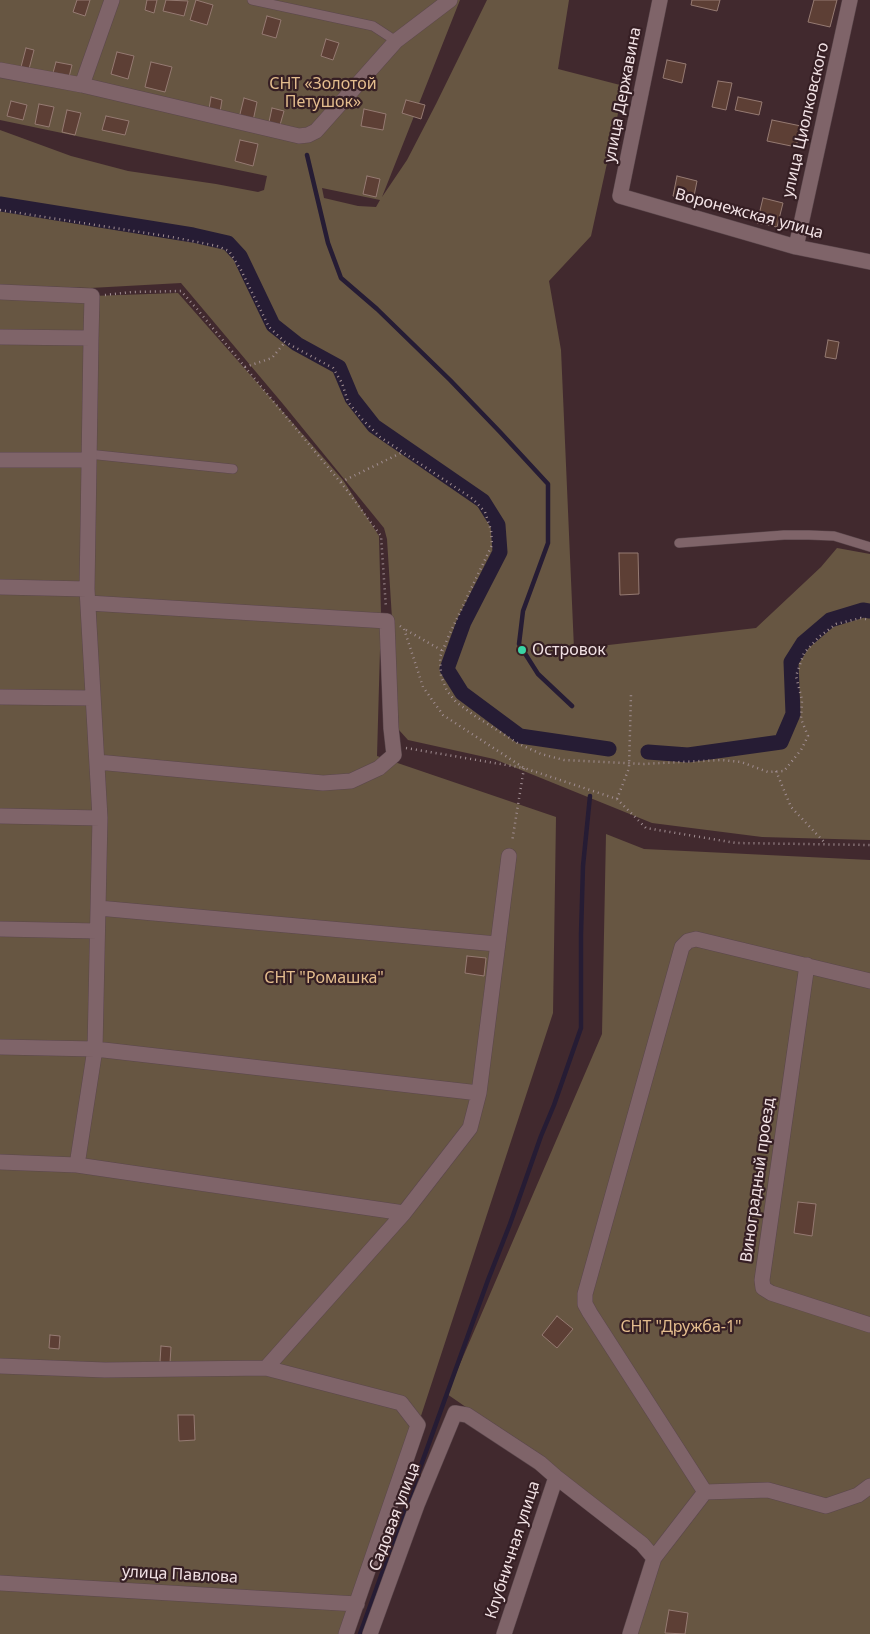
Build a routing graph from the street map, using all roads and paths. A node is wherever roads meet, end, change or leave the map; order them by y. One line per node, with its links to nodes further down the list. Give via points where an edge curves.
1 (112, 0): 8 (street)
2 (252, 0): 6 (lane, via 373,26)
3 (450, 0): 6 (street)
4 (660, 0): 9 (street, улица Державина)
5 (850, 0): 11 (street, улица Циолковского)
6 (396, 41): 8 (street, via 316,131 308,135 299,136)
7 (0, 70): 8 (street)
8 (82, 85)
9 (620, 196): 11 (street, Воронежская улица)
10 (0, 210): 17 (path, via 217,246 229,252 269,327)
11 (796, 247): 12 (street, Воронежская улица)
12 (870, 262)
13 (0, 292): 14 (street)
14 (92, 296): 16 (street); 18 (path, via 181,291)
15 (0, 337): 16 (street)
16 (91, 338): 20 (street)
17 (285, 342): 18 (path, via 272,358); 19 (path, via 333,368 348,402 380,437)
18 (245, 367): 23 (path)
19 (403, 452): 23 (path); 31 (path, via 473,499 485,512 491,530 492,545)
20 (88, 457): 21 (street); 22 (lane); 27 (street)
21 (0, 460)
22 (233, 469)
23 (341, 482): 29 (path, via 381,536)
24 (679, 543): 25 (lane, via 809,535 834,536)
25 (870, 547)
26 (0, 587): 27 (street)
27 (87, 596): 29 (street); 34 (street)
28 (870, 620): 39 (path, via 861,618 836,624 804,653 796,676 802,700 801,719 808,736 784,771)
29 (387, 621): 30 (path, via 397,622); 35 (street)
30 (404, 629): 31 (path); 38 (path, via 423,687 443,715)
31 (443, 651): 37 (path, via 440,657 441,676 447,691 475,716 519,744 564,760)
32 (631, 694): 37 (path)
33 (0, 697): 34 (street)
34 (92, 698): 36 (street)
35 (393, 748): 36 (street, via 394,755 380,768 351,781 323,783); 38 (path)
36 (97, 762): 42 (street)
37 (629, 764): 39 (path, via 721,760 741,762 768,772); 40 (path)
38 (524, 768): 40 (path); 45 (path)
39 (776, 771): 43 (path, via 792,807)
40 (617, 799): 43 (path, via 646,828 736,843)
41 (0, 816): 42 (street)
42 (100, 818): 46 (street)
43 (826, 844): 44 (path)
44 (870, 845)
45 (509, 856): 49 (street)
46 (98, 908): 48 (street); 49 (street)
47 (0, 929): 48 (street)
48 (97, 931): 53 (street)
49 (497, 944): 54 (street)
50 (807, 965): 51 (street); 58 (street, Виноградный проезд, via 763,1288); 63 (street, via 696,939 682,947 585,1294 585,1304 590,1313)
51 (870, 980)
52 (0, 1047): 53 (street)
53 (95, 1049): 54 (street); 56 (street)
54 (479, 1093): 57 (street, via 470,1128)
55 (0, 1162): 56 (street)
56 (77, 1165): 57 (street)
57 (404, 1213): 60 (street)
58 (870, 1325)
59 (0, 1366): 60 (street, via 105,1370)
60 (266, 1368): 66 (street, via 401,1403 418,1425)
61 (556, 1477): 64 (street, via 642,1544); 68 (street, Садовая улица, via 540,1462 467,1415 455,1413); 69 (street, Клубничная улица)
62 (870, 1486): 63 (street, via 858,1495 826,1506 768,1490)
63 (705, 1492): 64 (street)
64 (654, 1558): 70 (street)
65 (0, 1583): 66 (street, улица Павлова)
66 (357, 1604): 67 (street)
67 (346, 1634)
68 (370, 1634)
69 (504, 1634)
70 (630, 1634)

